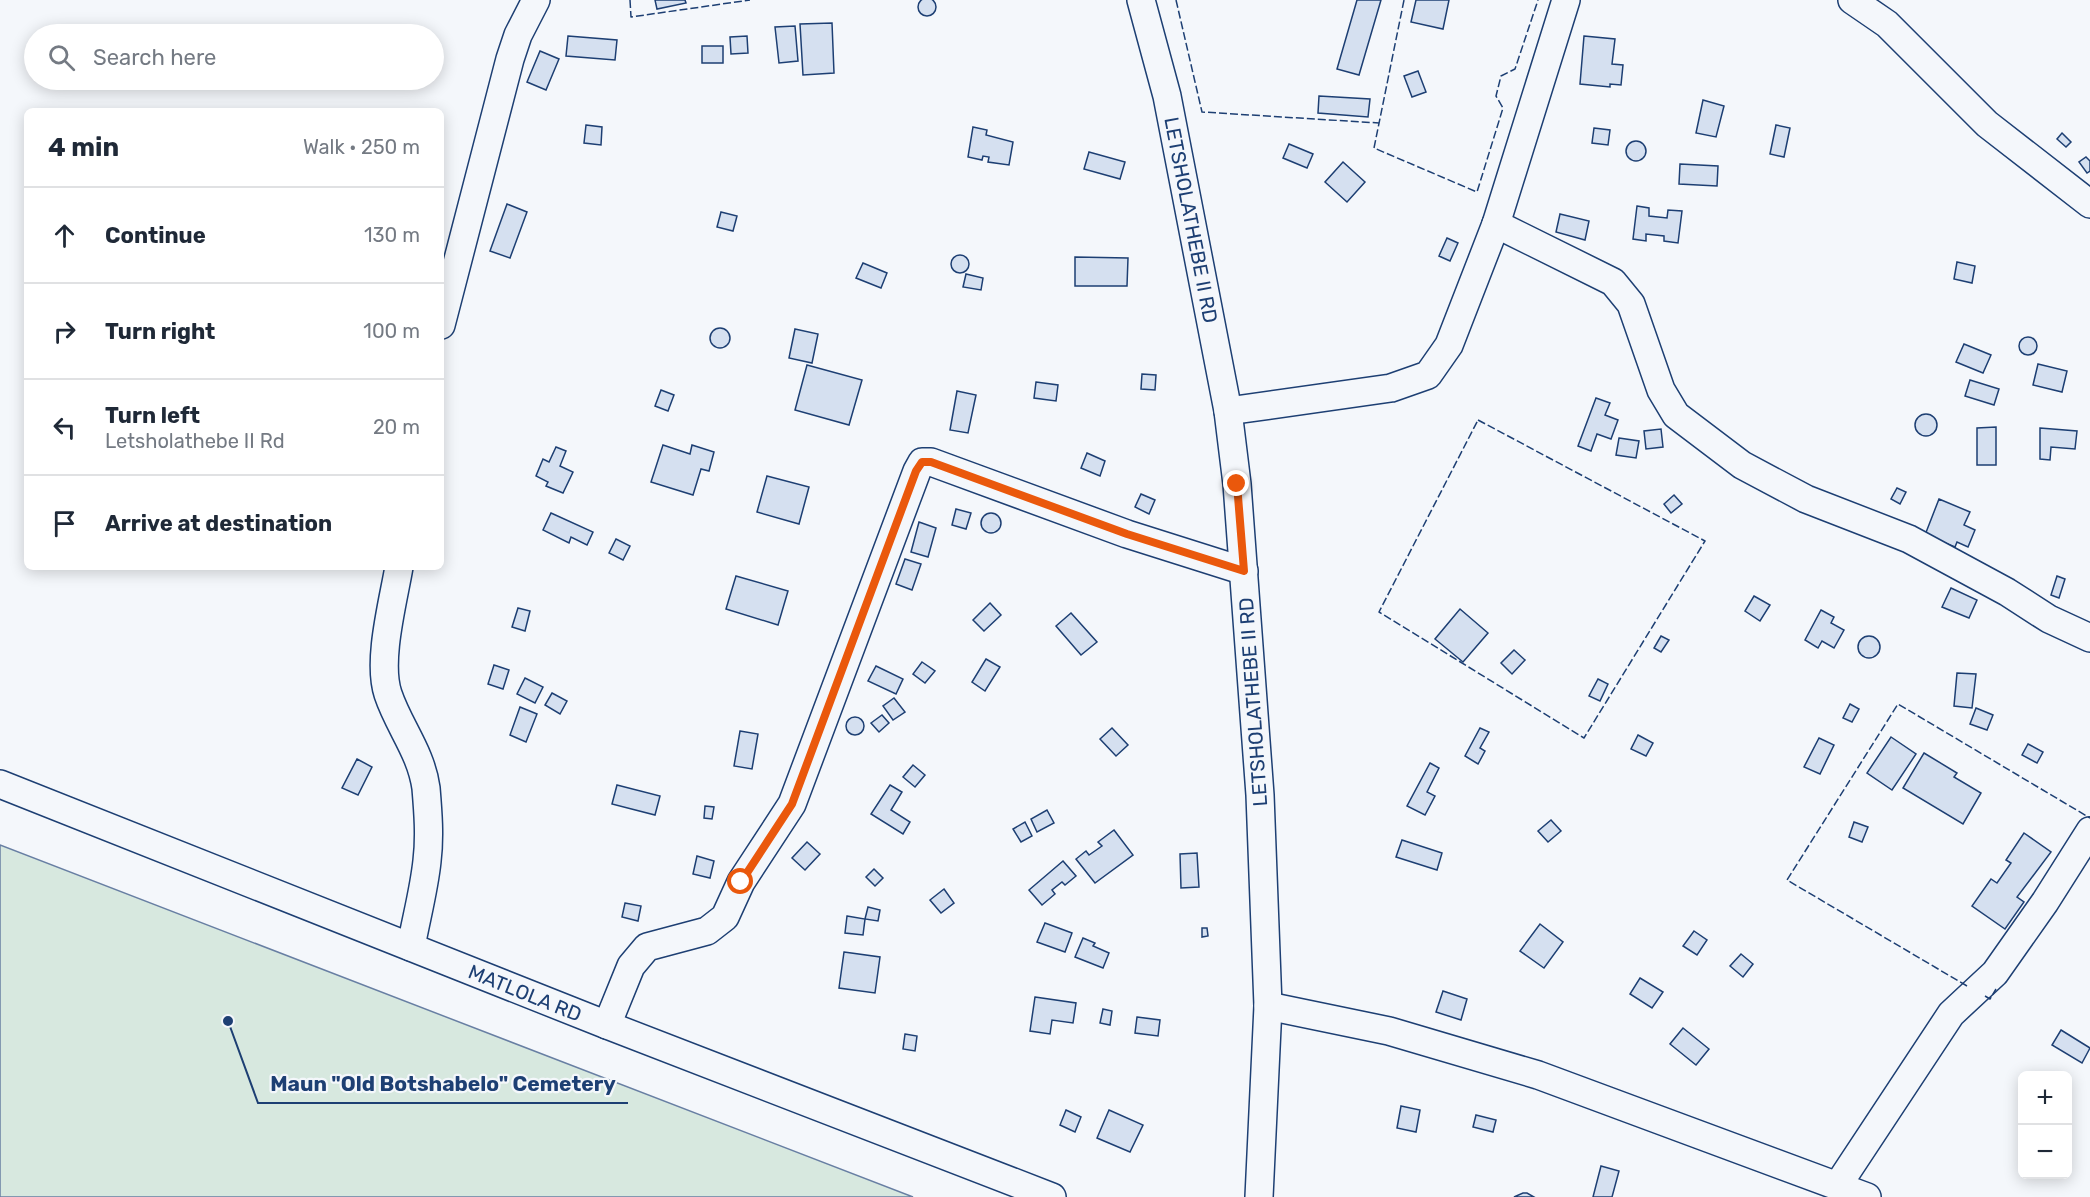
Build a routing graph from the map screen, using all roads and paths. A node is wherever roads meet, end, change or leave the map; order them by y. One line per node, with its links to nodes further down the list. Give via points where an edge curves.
1 (536, 0): 7 (street, via 510,59)
2 (1141, 0): 8 (street, LETSHOLATHEBE II RD, via 1167,96)
3 (1566, 0): 6 (street)
4 (1852, 0): 5 (street, via 1887,24 1987,124)
5 (2090, 204)
6 (1496, 224): 8 (street, via 1449,345 1428,375 1391,388); 11 (street, via 1613,282 1631,304 1661,390 1676,416 1742,465 1806,500 1909,539 2049,619)
7 (444, 313)
8 (1228, 411): 10 (street, LETSHOLATHEBE II RD)
9 (398, 570): 14 (street, via 384,676 388,694 421,763 428,825 427,861)
10 (1244, 571): 15 (street, LETSHOLATHEBE II RD, via 1260,795); 16 (street, via 922,462 792,804 741,882 725,917 707,931 647,946 631,966)
11 (2090, 638)
12 (0, 784): 14 (street, MATLOLA RD)
13 (2090, 831): 17 (street, via 1995,973 1951,1014)
14 (411, 947): 16 (street, MATLOLA RD)
15 (1268, 1006): 17 (street, via 1389,1031 1538,1075); 19 (street, LETSHOLATHEBE II RD)
16 (607, 1025): 18 (street, MATLOLA RD)
17 (1838, 1185): 20 (street)
18 (1052, 1197)
19 (1260, 1197)
20 (1867, 1197)

